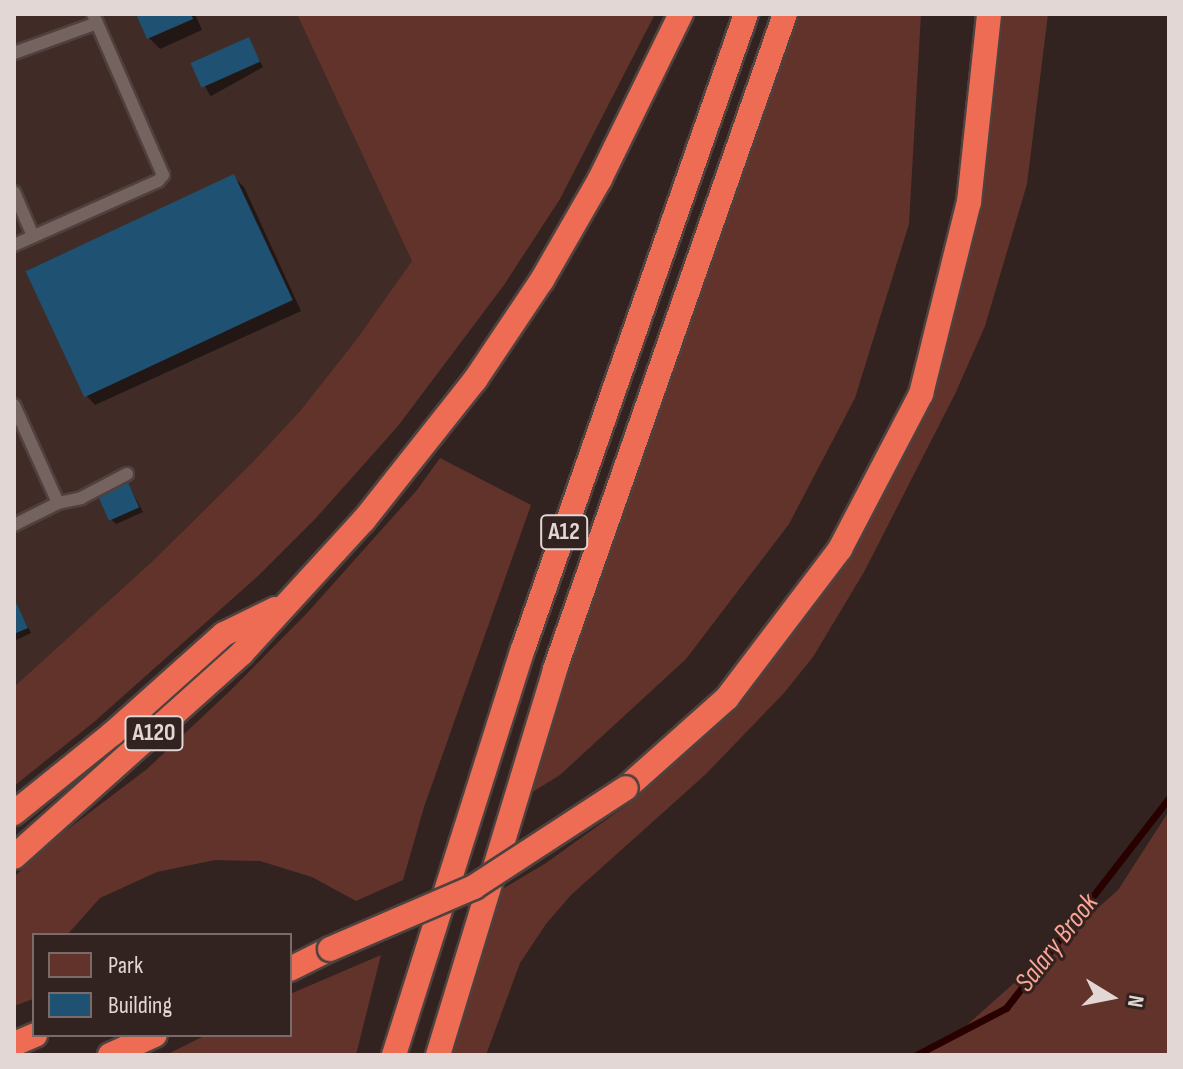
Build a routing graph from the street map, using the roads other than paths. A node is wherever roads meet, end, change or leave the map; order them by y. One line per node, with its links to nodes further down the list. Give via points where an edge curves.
1 (681, 14): 14 (highway, via 600,179 542,280 475,380 364,520)
2 (746, 14): 22 (highway, A12, via 523,649)
3 (785, 14): 23 (highway, A12, via 555,669)
4 (989, 14): 17 (highway, bridge, via 969,202 921,394 840,549 727,698 626,788 474,887)
5 (95, 18): 6 (lane); 8 (lane, via 163,175)
6 (14, 53)
7 (14, 192): 8 (lane)
8 (33, 236): 9 (lane)
9 (14, 245)
10 (14, 405): 12 (lane)
11 (127, 474): 12 (lane, via 81,498)
12 (58, 503): 13 (lane)
13 (14, 525)
14 (288, 602): 15 (highway, via 224,634); 16 (highway, A120, via 242,653)
15 (14, 813)
16 (14, 857)
17 (330, 949): 18 (highway); 19 (highway)
18 (292, 959)
19 (292, 968)
20 (150, 1037): 21 (highway)
21 (110, 1055)
22 (394, 1055)
23 (438, 1055)

